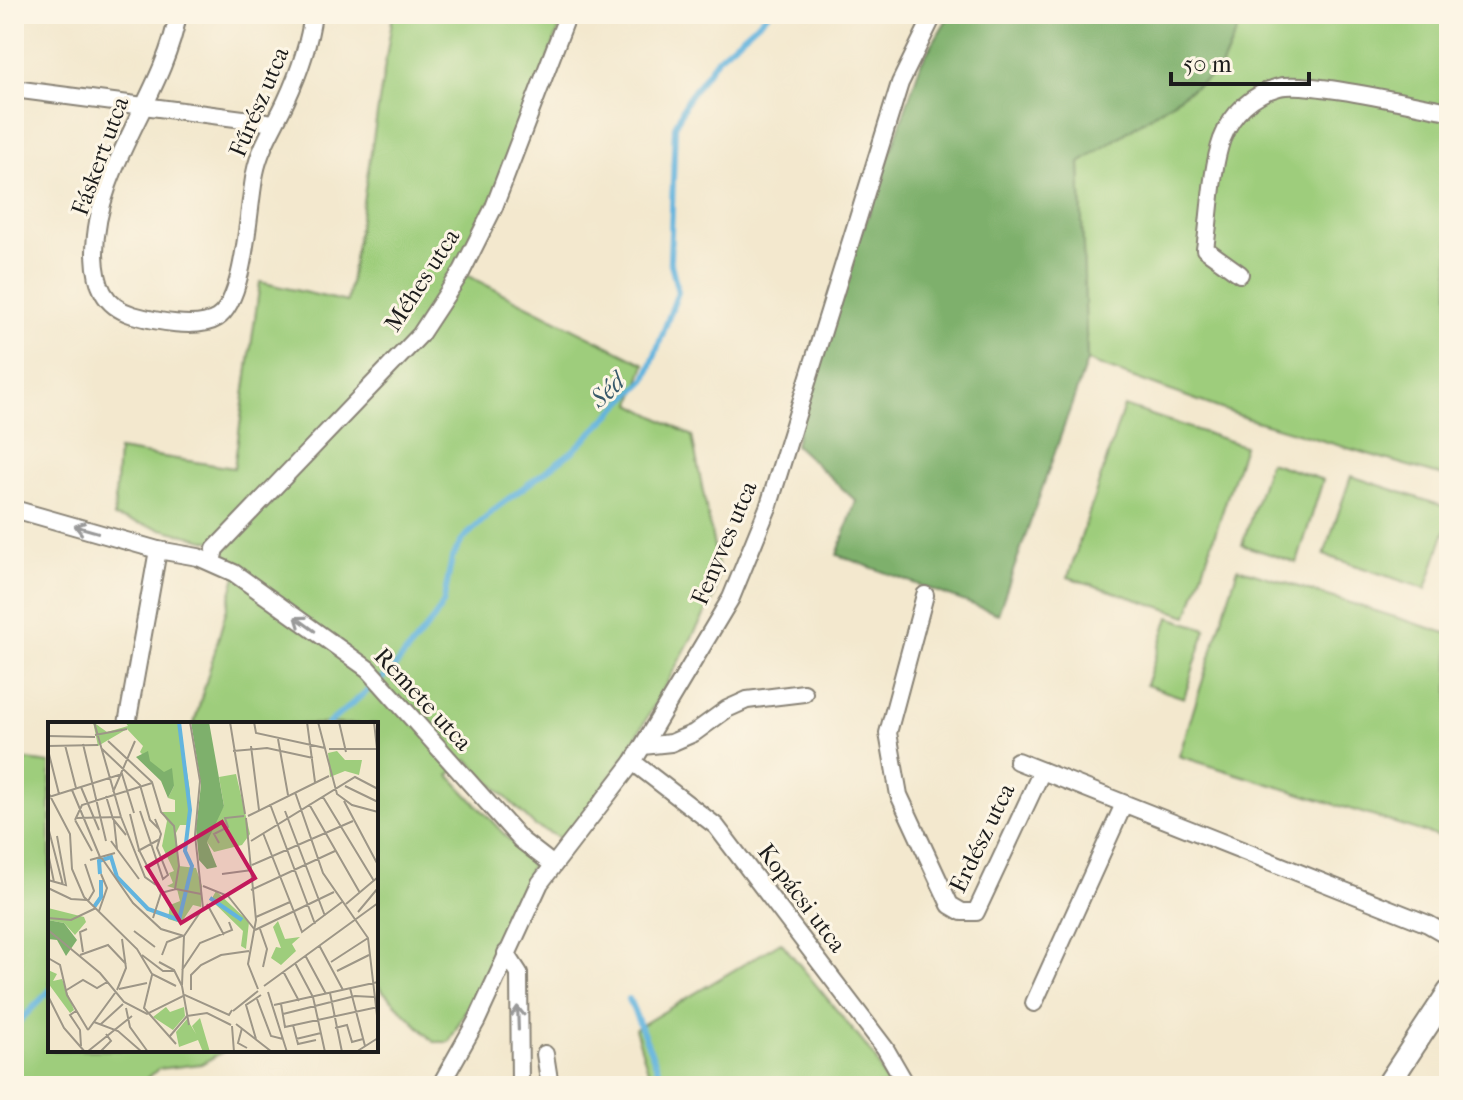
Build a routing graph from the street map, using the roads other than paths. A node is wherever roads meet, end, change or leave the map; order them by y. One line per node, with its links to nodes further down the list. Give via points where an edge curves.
1 (178, 14): 6 (street, Fáskert utca)
2 (313, 14): 8 (street, Fűrész utca, via 309,44)
3 (568, 14): 13 (street, Méhes utca, via 494,207 462,271 420,335 215,549)
4 (934, 14): 17 (street, Fenyves utca, via 900,83 755,543 731,598)
5 (14, 89): 6 (street)
6 (143, 106): 8 (street); 10 (street, Fáskert utca, via 102,211 95,252 105,300 120,311 197,324 217,318)
7 (1449, 111): 9 (street, via 1282,86 1257,95 1238,111 1222,140 1205,249)
8 (274, 123): 10 (street, Fűrész utca, via 255,170)
9 (1240, 274)
10 (231, 302)
11 (14, 509): 12 (street, Remete utca, one-way to 11)
12 (158, 550): 13 (street, Remete utca); 16 (street)
13 (212, 562): 22 (street, Remete utca, one-way to 13, via 521,840 368,669)
14 (925, 595): 20 (street, Erdész utca, via 888,733 899,795 950,905 976,912)
15 (804, 693): 17 (street, via 747,700 694,733 671,743)
16 (127, 722)
17 (643, 746): 19 (street, Fenyves utca)
18 (1017, 761): 20 (street, Erdész utca)
19 (633, 762): 22 (street, Fenyves utca); 31 (street, Kopácsi utca, via 716,826 885,1048)
20 (1042, 771): 21 (street, Erdész utca)
21 (1124, 804): 23 (street, Erdész utca); 26 (street)
22 (552, 864): 24 (street, Fenyves utca)
23 (1449, 936)
24 (506, 953): 28 (street, Fenyves utca); 29 (street, one-way to 24, via 519,973)
25 (1449, 992): 32 (street)
26 (1034, 1003)
27 (545, 1054): 30 (street)
28 (440, 1086)
29 (520, 1086)
30 (550, 1086)
31 (907, 1086)
32 (1387, 1086)

